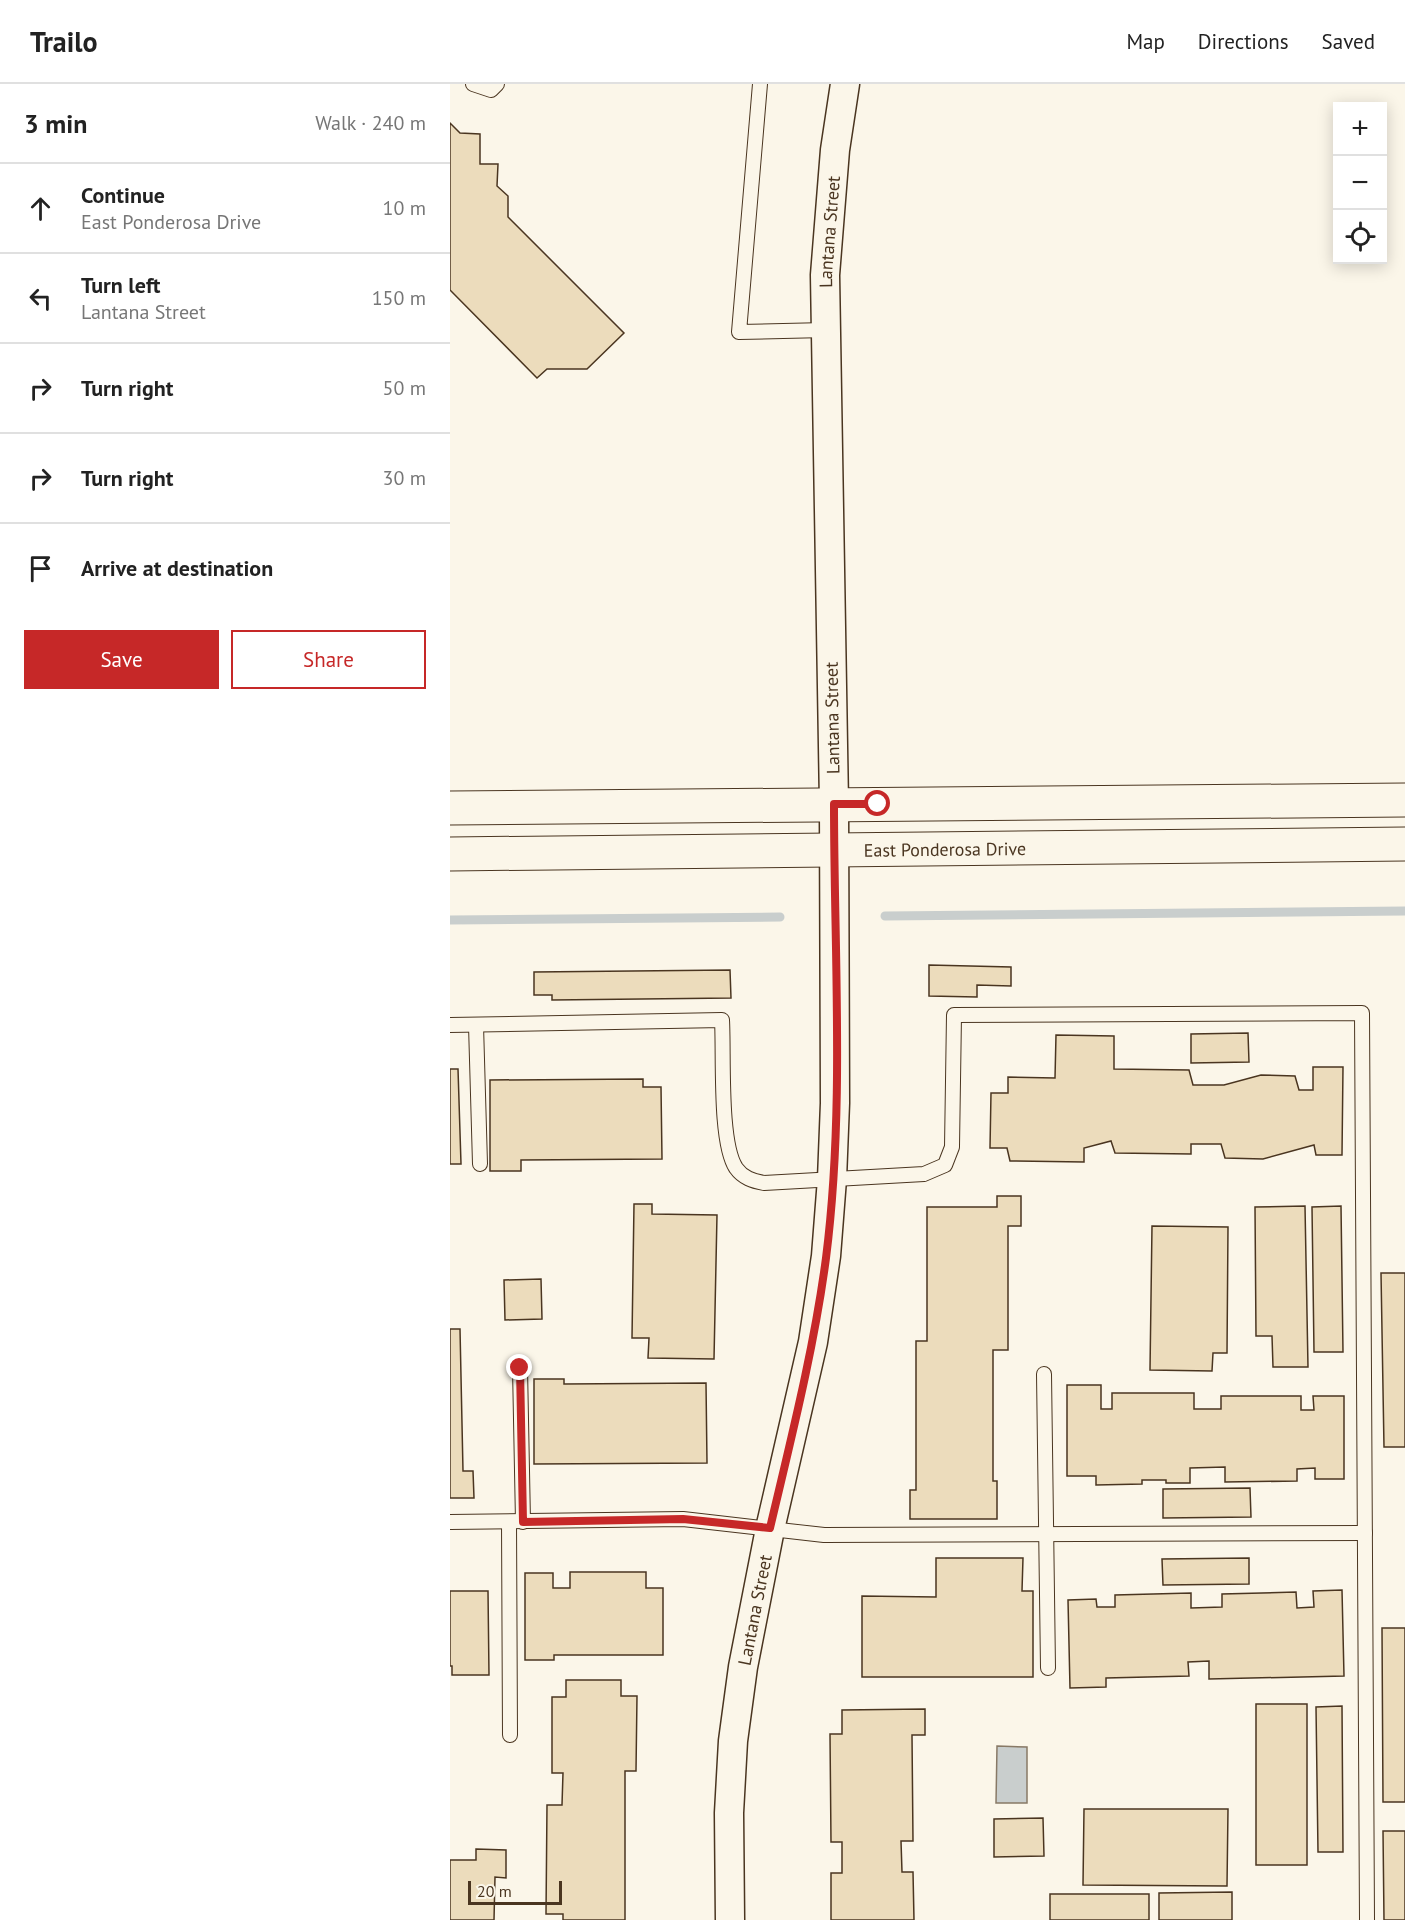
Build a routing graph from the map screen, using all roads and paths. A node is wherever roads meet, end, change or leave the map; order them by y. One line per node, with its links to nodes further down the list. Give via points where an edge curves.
1 (473, 84): 4 (lane)
2 (760, 84): 5 (lane, via 738,332)
3 (845, 84): 5 (street, Lantana Street, via 835,150)
4 (494, 87)
5 (826, 330): 7 (street, Lantana Street)
6 (1405, 800): 7 (main road)
7 (834, 804): 8 (main road); 10 (street, Lantana Street)
8 (450, 808)
9 (1405, 844): 10 (main road, East Ponderosa Drive)
10 (834, 848): 11 (main road, East Ponderosa Drive); 15 (street, Lantana Street, via 836,1103)
11 (450, 854)
12 (450, 1025): 13 (lane)
13 (476, 1025): 14 (lane); 15 (lane, via 722,1020 727,1148 737,1169 748,1179 764,1183)
14 (480, 1164)
15 (832, 1179): 20 (street, Lantana Street, via 813,1342); 21 (lane, via 924,1174 945,1165 952,1147 954,1015 1362,1013)
16 (520, 1368): 19 (lane)
17 (1044, 1374): 22 (lane)
18 (450, 1522): 19 (lane)
19 (516, 1522): 20 (lane, via 683,1519); 24 (lane)
20 (770, 1528): 22 (lane, via 824,1535); 25 (street, Lantana Street, via 733,1742)
21 (1365, 1533): 22 (lane); 26 (lane)
22 (1046, 1535): 23 (lane)
23 (1048, 1668)
24 (510, 1735)
25 (730, 1920)
26 (1367, 1920)

